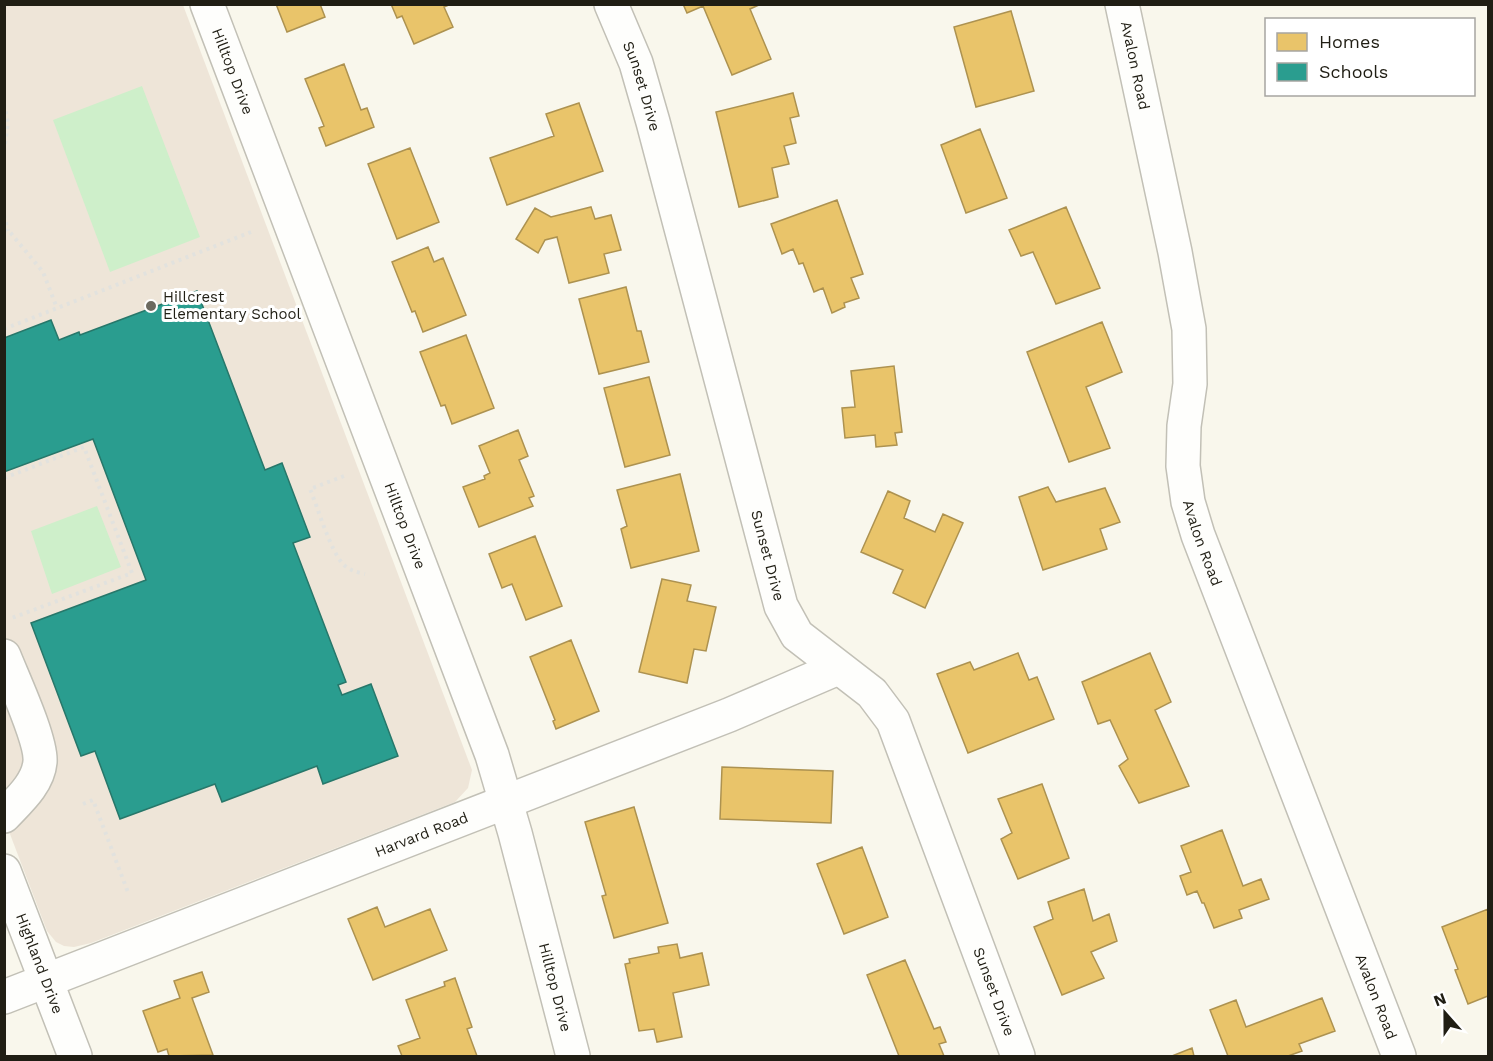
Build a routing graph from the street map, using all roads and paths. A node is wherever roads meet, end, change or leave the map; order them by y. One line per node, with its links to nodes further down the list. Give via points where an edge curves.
1 (207, 4): 17 (street, Hilltop Drive, via 492,755)
2 (611, 4): 16 (street, Sunset Drive, via 636,63 653,122 781,606 797,635)
3 (1122, 4): 27 (street, Avalon Road, via 1189,328 1190,384 1183,466 1188,502)
4 (4, 104): 5 (path, via 8,123)
5 (4, 150)
6 (4, 215): 7 (path)
7 (7, 231): 9 (path, via 43,272)
8 (251, 232): 9 (path)
9 (57, 308): 10 (path)
10 (4, 329)
11 (344, 476): 13 (path, via 310,489 337,555 354,572)
12 (4, 478): 14 (path, via 84,447 132,573)
13 (365, 574)
14 (12, 618)
15 (4, 656): 19 (street, via 37,742 40,762 33,784)
16 (838, 668): 17 (street, Harvard Road); 26 (street, Sunset Drive, via 872,693 893,721)
17 (506, 802): 22 (street, Harvard Road); 25 (street, Hilltop Drive)
18 (83, 804): 21 (path, via 93,800)
19 (4, 816)
20 (4, 871): 22 (street, Highland Drive)
21 (129, 896)
22 (46, 981): 23 (street, Harvard Road); 24 (street, Highland Drive)
23 (4, 997)
24 (75, 1056)
25 (573, 1056)
26 (1018, 1056)
27 (1399, 1056)

